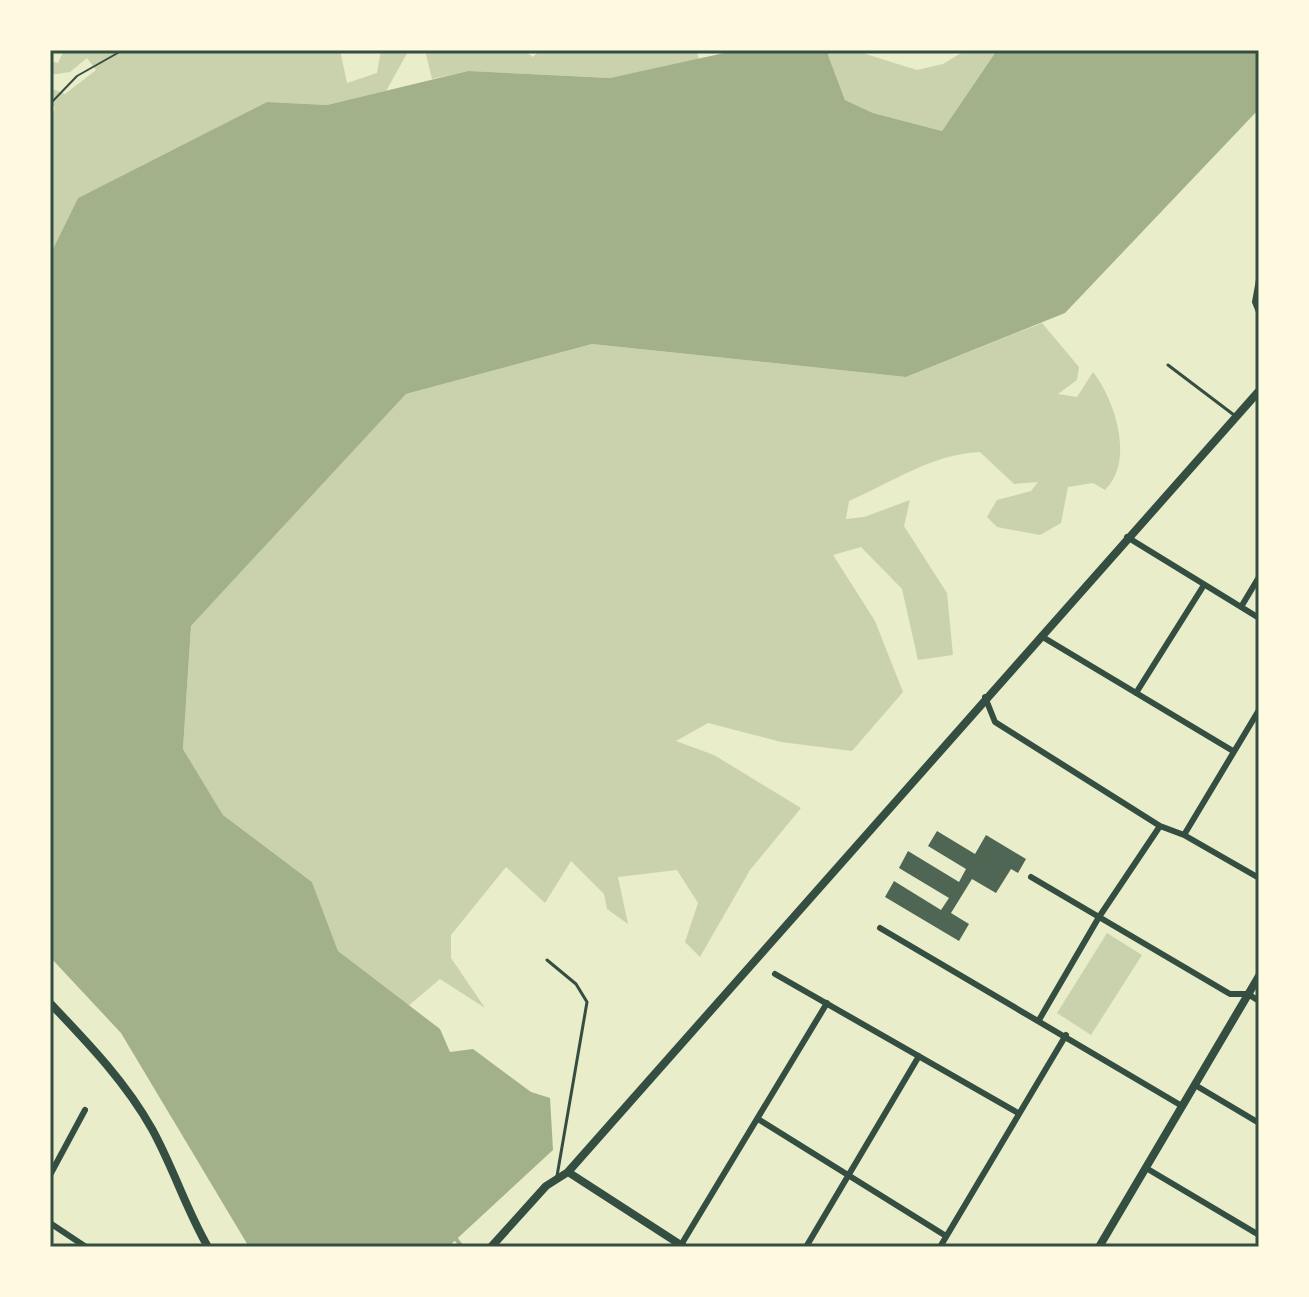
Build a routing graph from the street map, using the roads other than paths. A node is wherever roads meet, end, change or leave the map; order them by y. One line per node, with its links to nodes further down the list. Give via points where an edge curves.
1 (1259, 280): 2 (street)
2 (1259, 312)
3 (1168, 365): 6 (lane)
4 (1259, 391): 5 (street)
5 (1255, 403): 6 (street)
6 (1237, 417): 7 (street)
7 (1127, 537): 9 (street); 12 (street)
8 (1259, 577): 10 (street)
9 (1204, 585): 10 (street); 13 (street)
10 (1241, 607): 11 (street)
11 (1259, 618)
12 (1041, 636): 13 (street); 14 (street)
13 (1136, 693): 16 (street)
14 (985, 697): 17 (street, via 995,722); 40 (street)
15 (1259, 710): 16 (street)
16 (1233, 751): 18 (street)
17 (1160, 826): 18 (street); 21 (street)
18 (1184, 835): 20 (street)
19 (1031, 877): 21 (street)
20 (1259, 878)
21 (1099, 917): 26 (street, via 1230,994); 30 (street)
22 (880, 928): 30 (street)
23 (547, 960): 43 (lane, via 576,984 587,1002)
24 (775, 974): 29 (street)
25 (1259, 976): 26 (street)
26 (1248, 994): 27 (street); 33 (street)
27 (1259, 1001)
28 (50, 1003): 49 (street, via 132,1098)
29 (827, 1003): 32 (street); 37 (street)
30 (1039, 1020): 31 (street)
31 (1066, 1035): 34 (street); 36 (street)
32 (919, 1056): 36 (street); 42 (street)
33 (1195, 1085): 34 (street); 38 (street)
34 (1182, 1106): 39 (street)
35 (85, 1110): 41 (street)
36 (1018, 1113): 46 (street)
37 (758, 1119): 42 (street); 47 (street)
38 (1259, 1123)
39 (1146, 1168): 45 (street); 53 (street)
40 (568, 1172): 43 (street); 47 (street)
41 (50, 1175)
42 (847, 1175): 46 (street); 51 (street)
43 (557, 1176): 50 (street)
44 (50, 1223): 48 (street)
45 (1259, 1235)
46 (946, 1236): 52 (street)
47 (683, 1246)
48 (86, 1247)
49 (208, 1247)
50 (491, 1247)
51 (806, 1247)
52 (940, 1247)
53 (1099, 1247)

